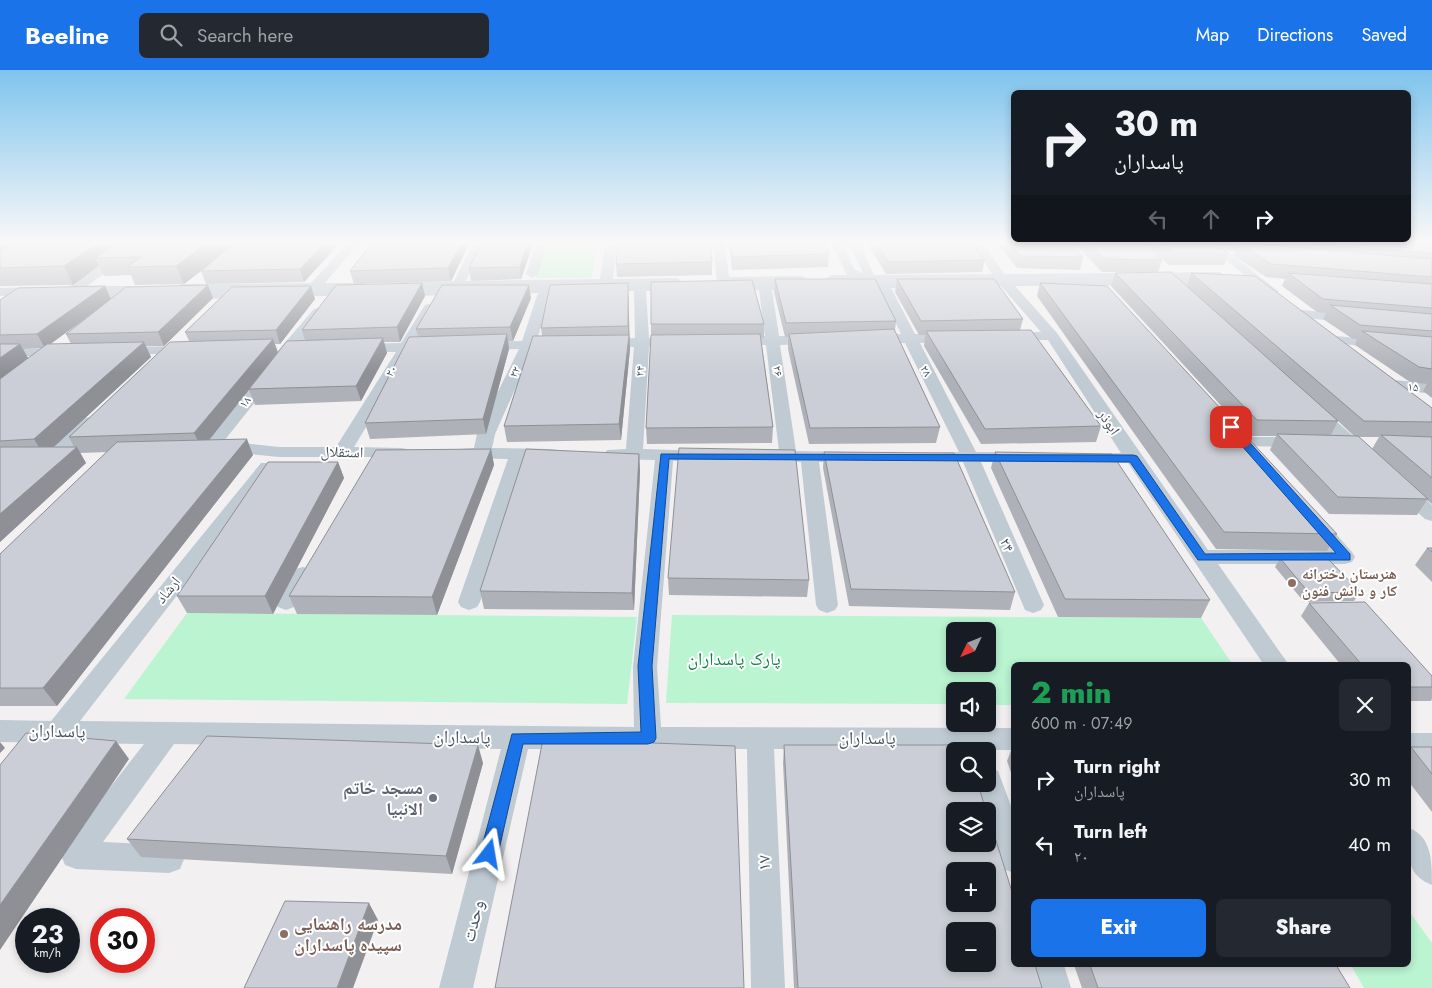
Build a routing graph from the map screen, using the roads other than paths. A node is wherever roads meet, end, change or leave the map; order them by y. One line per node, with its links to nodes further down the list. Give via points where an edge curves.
1 (765, 286): 41 (street, ۲۶)
2 (75, 287): 21 (street)
3 (314, 287): 16 (street)
4 (341, 287): 17 (street, ۱۸)
5 (414, 287): 17 (street)
6 (571, 287): 15 (street)
7 (631, 287): 8 (street)
8 (640, 287): 42 (street, ۲۴)
9 (884, 287): 37 (street, ۲۸)
10 (1009, 287): 32 (street, ابوذر)
11 (1102, 287): 23 (street)
12 (1178, 287): 26 (street)
13 (1266, 287): 29 (street)
14 (186, 288): 16 (street); 21 (street)
15 (546, 289): 19 (street); 45 (street, ۲۲)
16 (311, 290): 17 (street); 20 (street)
17 (339, 290): 19 (street); 53 (street, ۱۸)
18 (0, 292): 21 (street)
19 (441, 292): 48 (street, ۲۰)
20 (228, 294): 22 (street); 28 (street)
21 (63, 295): 22 (street); 24 (street)
22 (127, 295): 30 (street)
23 (1110, 296)
24 (25, 298): 25 (street); 27 (street)
25 (0, 299)
26 (1191, 299)
27 (13, 306)
28 (214, 307)
29 (1294, 308): 31 (street); 39 (street)
30 (103, 312)
31 (1367, 320)
32 (1052, 336): 33 (street); 95 (street, ابوذر)
33 (995, 337)
34 (181, 338): 54 (street)
35 (967, 338): 37 (street)
36 (862, 339): 37 (street)
37 (910, 339): 92 (street, ۲۸)
38 (832, 340): 41 (street)
39 (1335, 340): 51 (street); 60 (street)
40 (63, 341): 57 (street)
41 (774, 341): 44 (street); 87 (street, ۲۶)
42 (642, 342): 43 (street); 45 (street); 83 (street, ۲۴)
43 (689, 342)
44 (717, 342)
45 (528, 345): 47 (street); 79 (street, ۲۲, via 486,434)
46 (443, 346): 48 (street)
47 (471, 346)
48 (405, 347): 50 (street); 76 (street, ۲۰)
49 (306, 348): 53 (street)
50 (346, 348)
51 (1432, 348)
52 (267, 349): 53 (street)
53 (287, 349): 73 (street, ۱۸)
54 (167, 350): 55 (street); 56 (street); 61 (street)
55 (207, 350)
56 (112, 351)
57 (47, 352): 58 (street); 59 (street); 62 (street)
58 (75, 352)
59 (0, 353)
60 (1357, 357)
61 (153, 363)
62 (24, 370)
63 (1380, 374): 64 (street)
64 (1394, 385): 65 (street, ۱۵); 67 (street)
65 (1432, 389)
66 (1300, 397): 71 (street)
67 (1417, 402)
68 (105, 409): 74 (street)
69 (1231, 427): 70 (street)
70 (1244, 442): 71 (street); 88 (street)
71 (1351, 442): 72 (street); 96 (street)
72 (1378, 443)
73 (212, 444): 75 (street, استقلال)
74 (63, 448)
75 (279, 452): 76 (street, استقلال); 108 (street, ارشاد)
76 (342, 452): 77 (street, استقلال, via 374,461)
77 (416, 453)
78 (444, 453): 79 (street)
79 (482, 454): 80 (street)
80 (519, 454): 81 (street); 103 (street)
81 (567, 454)
82 (595, 454): 83 (street)
83 (634, 454): 84 (street)
84 (664, 456): 85 (street); 111 (street, via 645,666)
85 (722, 456)
86 (750, 456): 87 (street)
87 (788, 456): 89 (street)
88 (1257, 456)
89 (809, 457): 90 (street); 104 (street)
90 (866, 457)
91 (913, 457): 92 (street)
92 (970, 457): 93 (street); 105 (street, ۲۴)
93 (1037, 458)
94 (1066, 458): 95 (street)
95 (1133, 458): 100 (street, ابوذر)
96 (1373, 462)
97 (1388, 475): 99 (street)
98 (1301, 507): 100 (street, via 1346,557)
99 (1432, 515)
100 (1202, 557): 106 (street, ابوذر)
101 (312, 560): 102 (street)
102 (286, 602)
103 (469, 602)
104 (827, 605)
105 (1033, 605)
106 (1275, 662)
107 (0, 731): 108 (street, پاسداران)
108 (52, 731): 109 (street, پاسداران); 118 (street)
109 (167, 733): 110 (street, پاسداران); 122 (street, via 76,855)
110 (517, 738): 111 (street, پاسداران); 125 (street, وحدت)
111 (648, 738): 112 (street, پاسداران)
112 (760, 739): 115 (street, پاسداران); 126 (street, ۱۷)
113 (1011, 739): 114 (street, پاسداران)
114 (995, 742)
115 (946, 744)
116 (1411, 744): 117 (street)
117 (1432, 744)
118 (23, 758)
119 (992, 792): 121 (street)
120 (1411, 844): 123 (street)
121 (1011, 850)
122 (197, 860)
123 (1432, 871)
124 (1048, 967): 127 (street)
125 (456, 988)
126 (768, 988)
127 (1054, 988)

